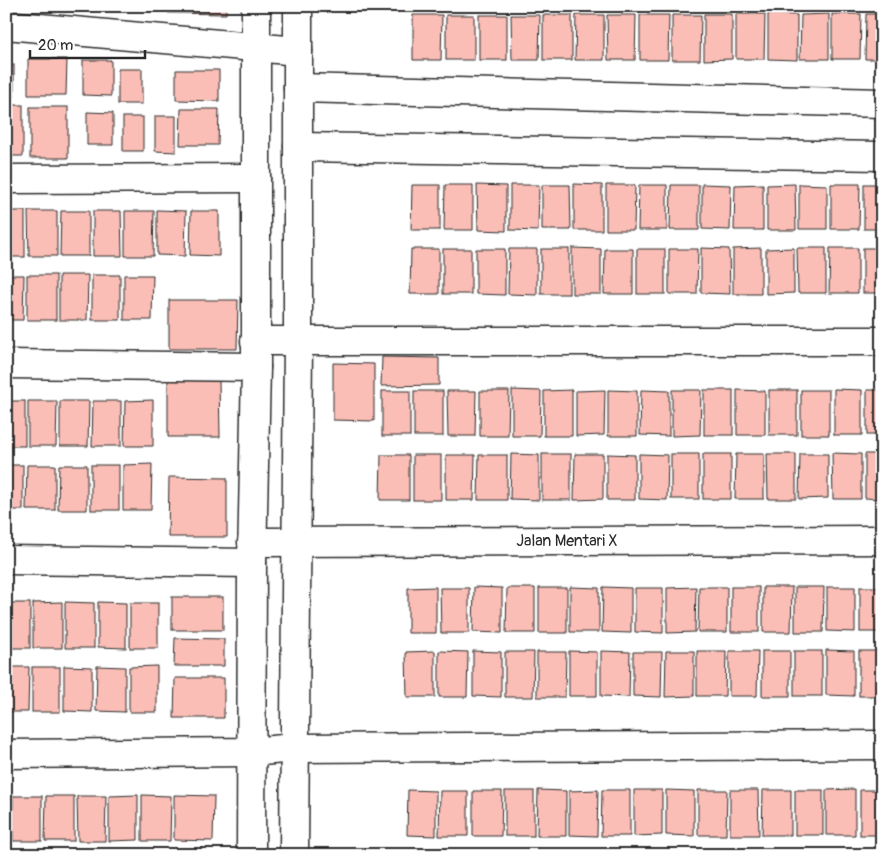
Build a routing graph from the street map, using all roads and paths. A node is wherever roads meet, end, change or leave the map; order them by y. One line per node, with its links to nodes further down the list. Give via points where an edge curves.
1 (256, 6): 4 (street)
2 (298, 6): 5 (street)
3 (6, 25): 4 (street)
4 (256, 47): 5 (street); 10 (street)
5 (298, 51): 6 (street)
6 (298, 88): 7 (street); 8 (street)
7 (882, 103)
8 (298, 147): 9 (street); 12 (street)
9 (882, 156)
10 (256, 178): 11 (street); 14 (street)
11 (6, 179)
12 (298, 340): 13 (street); 14 (street); 17 (street)
13 (882, 341)
14 (256, 354): 15 (street); 18 (street)
15 (6, 364)
16 (882, 540): 17 (street, Jalan Mentari X)
17 (296, 541): 18 (street, Jalan Mentari X); 21 (street)
18 (252, 552): 19 (street, Jalan Mentari X); 22 (street)
19 (6, 560)
20 (882, 745): 21 (street)
21 (294, 748): 22 (street); 25 (street)
22 (251, 752): 23 (street); 24 (street)
23 (6, 754)
24 (251, 855)
25 (294, 855)

